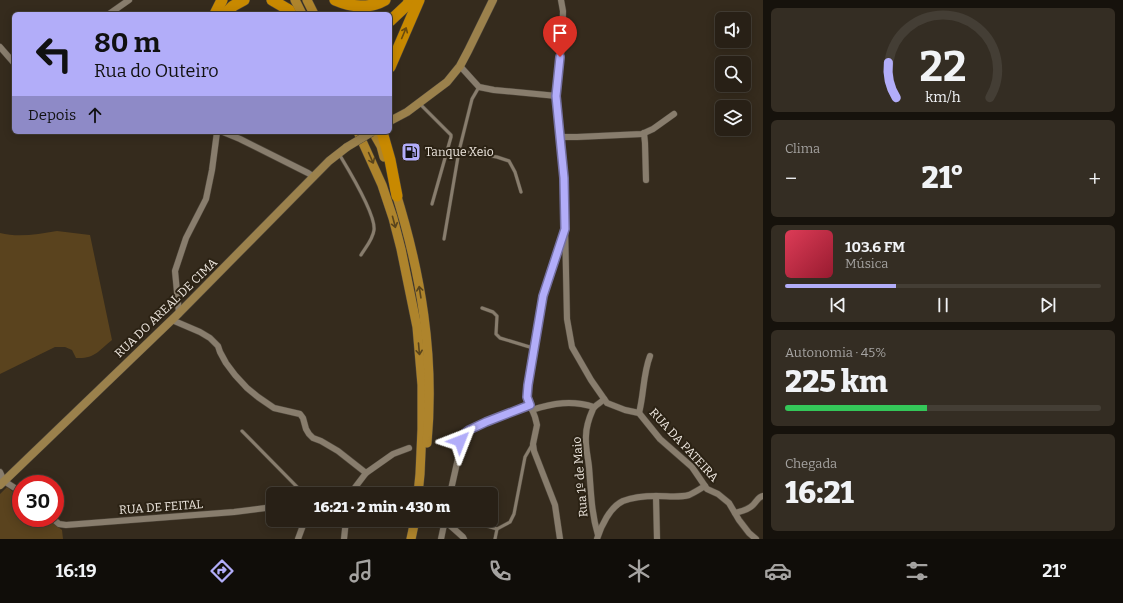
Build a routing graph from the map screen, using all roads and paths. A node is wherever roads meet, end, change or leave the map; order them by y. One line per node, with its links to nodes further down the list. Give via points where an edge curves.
1 (129, 0): 14 (street)
2 (222, 0): 15 (highway)
3 (244, 0): 16 (highway)
4 (272, 0): 17 (highway)
5 (295, 0): 18 (main road)
6 (307, 0): 19 (main road)
7 (335, 0): 8 (highway, via 344,4 367,6)
8 (385, 0)
9 (402, 0): 20 (highway)
10 (410, 0): 21 (highway)
11 (419, 0): 24 (highway, one-way to 11)
12 (493, 0): 25 (main road)
13 (561, 0): 27 (street, RUA DA PATEIRA, via 562,44)
14 (112, 12)
15 (216, 12)
16 (227, 12)
17 (290, 12)
18 (301, 12)
19 (313, 12)
20 (389, 12)
21 (392, 19)
22 (0, 47): 23 (street)
23 (12, 61)
24 (392, 62)
25 (460, 66): 26 (street); 28 (main road, via 448,82)
26 (479, 87): 27 (street); 39 (lane, via 472,99)
27 (556, 96): 38 (street, RUA DA PATEIRA)
28 (419, 103): 30 (main road); 45 (lane, via 451,137)
29 (674, 114): 31 (street)
30 (392, 120)
31 (644, 133): 38 (street); 42 (street)
32 (217, 134): 50 (street, via 206,198 186,238 175,271)
33 (228, 134): 41 (street)
34 (359, 134): 67 (main road, one-way to 67, via 382,185 393,218 417,327 422,393)
35 (370, 134): 40 (main road, RUA DO AREAL DE CIMA, bridge)
36 (374, 134): 44 (main road, via 381,146)
37 (383, 134): 44 (highway)
38 (560, 137): 46 (street, RUA DA PATEIRA)
39 (459, 151): 43 (lane, via 509,161); 47 (lane)
40 (339, 154): 41 (main road, RUA DO AREAL DE CIMA); 48 (lane, via 362,194 374,222 371,239)
41 (314, 177): 50 (main road, RUA DO AREAL DE CIMA)
42 (646, 180)
43 (521, 192)
44 (397, 196): 68 (main road, one-way to 44, via 424,475 430,387 426,326 418,274)
45 (432, 204)
46 (565, 229): 52 (street, via 543,296); 54 (street, RUA DA PATEIRA, via 568,319 572,347)
47 (444, 239)
48 (361, 255)
49 (482, 308): 52 (lane, via 497,316 496,334 500,338)
50 (179, 313): 51 (main road, RUA DO AREAL DE CIMA)
51 (172, 320): 62 (street, via 210,338 218,346 226,363 247,388 274,408 300,414 313,438 338,451); 63 (main road, RUA DO AREAL DE CIMA)
52 (534, 348): 56 (street, via 527,397)
53 (650, 356): 57 (street, via 646,366)
54 (604, 399): 55 (street); 57 (street, RUA DA PATEIRA, via 607,403 625,410)
55 (594, 407): 56 (street, via 557,403); 83 (street, Rua 1º de Maio, via 587,425 585,443 591,502)
56 (531, 408): 59 (street, via 537,425); 69 (street, via 486,422 464,434 460,441)
57 (640, 413): 64 (street, RUA DA PATEIRA, via 660,439 692,467)
58 (242, 431): 65 (lane)
59 (533, 444): 82 (lane, via 525,457 514,514 510,522); 90 (street, via 554,505)
60 (409, 448): 62 (street, via 393,454)
61 (0, 472): 63 (street)
62 (366, 473): 66 (street)
63 (2, 483): 70 (street)
64 (705, 486): 71 (street, via 689,495); 74 (street, RUA DA PATEIRA, via 729,503)
65 (297, 487)
66 (355, 487)
67 (419, 487)
68 (421, 487)
69 (452, 487)
70 (12, 488)
71 (656, 496): 83 (street, via 622,502 607,518); 91 (street)
72 (763, 496): 74 (street, via 746,510)
73 (266, 508): 75 (street, RUA DE FEITAL)
74 (735, 513): 92 (street, RUA DA PATEIRA)
75 (64, 525)
76 (302, 527): 84 (street)
77 (345, 527): 85 (street)
78 (414, 527): 86 (main road)
79 (443, 527): 87 (street)
80 (452, 527): 88 (street)
81 (490, 527): 82 (lane)
82 (497, 529): 89 (lane)
83 (598, 537)
84 (298, 539)
85 (344, 539)
86 (411, 539)
87 (441, 539)
88 (464, 539)
89 (495, 539)
90 (560, 539)
91 (657, 539)
92 (756, 539)

